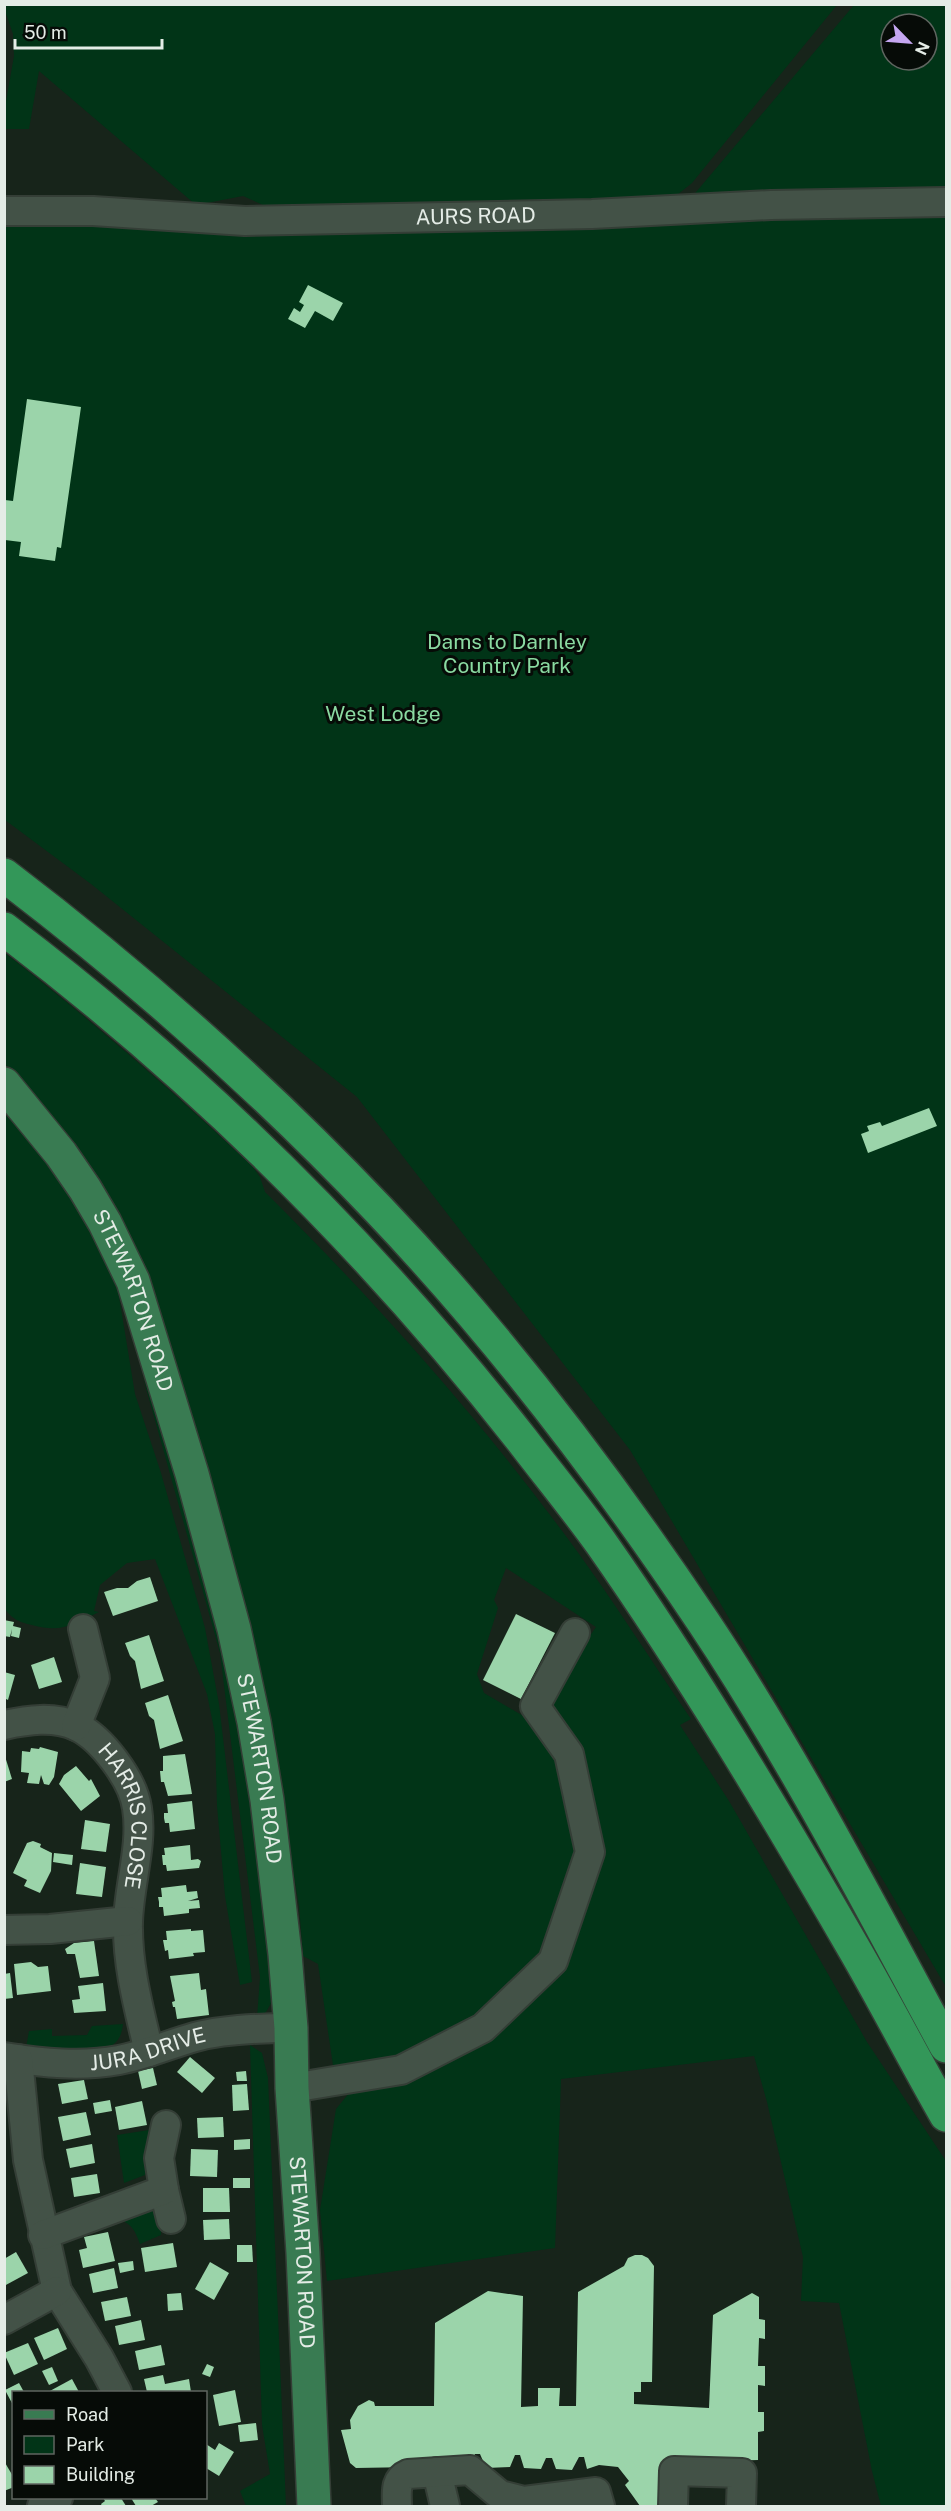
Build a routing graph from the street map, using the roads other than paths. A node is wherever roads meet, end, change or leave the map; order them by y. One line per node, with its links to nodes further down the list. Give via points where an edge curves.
1 (946, 202): 2 (street, AURS ROAD, via 245,221 93,211)
2 (4, 211)
3 (4, 875): 13 (highway, via 148,990 293,1123 381,1212 521,1373 603,1479 706,1625 833,1838)
4 (4, 929): 17 (highway, via 110,1013 250,1139 377,1269 485,1394 601,1542 698,1689 855,1950)
5 (4, 1084): 12 (main road, STEWARTON ROAD, via 85,1189 122,1256 142,1305 214,1550 254,1722 275,1864)
6 (83, 1629): 9 (street, HARRIS CLOSE, via 95,1678)
7 (575, 1634): 16 (street, via 535,1706 569,1754 590,1852 553,1961 483,2028 401,2070)
8 (4, 1725): 9 (street, HARRIS CLOSE, via 38,1719)
9 (76, 1726): 10 (street, HARRIS CLOSE, via 119,1767 131,1786 137,1807)
10 (128, 1921): 11 (street, HARRIS CLOSE); 14 (street, HARRIS CLOSE, via 130,1964)
11 (4, 1930)
12 (291, 2028): 14 (street, JURA DRIVE, via 197,2037); 16 (main road, STEWARTON ROAD)
13 (946, 2046)
14 (149, 2052): 15 (street, JURA DRIVE, via 91,2064)
15 (11, 2058): 19 (street)
16 (292, 2088): 29 (main road, STEWARTON ROAD)
17 (946, 2115)
18 (166, 2125): 20 (street, via 159,2158)
19 (16, 2160): 22 (street)
20 (165, 2190): 21 (street); 22 (street)
21 (171, 2219)
22 (43, 2235): 23 (street)
23 (57, 2291): 24 (street); 25 (street)
24 (4, 2320)
25 (116, 2391)
26 (437, 2472): 30 (street, via 401,2477); 31 (street); 32 (street, via 470,2470 500,2495 524,2501 596,2492)
27 (56, 2499): 28 (street)
28 (42, 2506)
29 (314, 2506)
30 (397, 2506)
31 (445, 2506)
32 (600, 2506)
33 (673, 2506): 34 (street, via 674,2471 742,2473)
34 (741, 2506)

